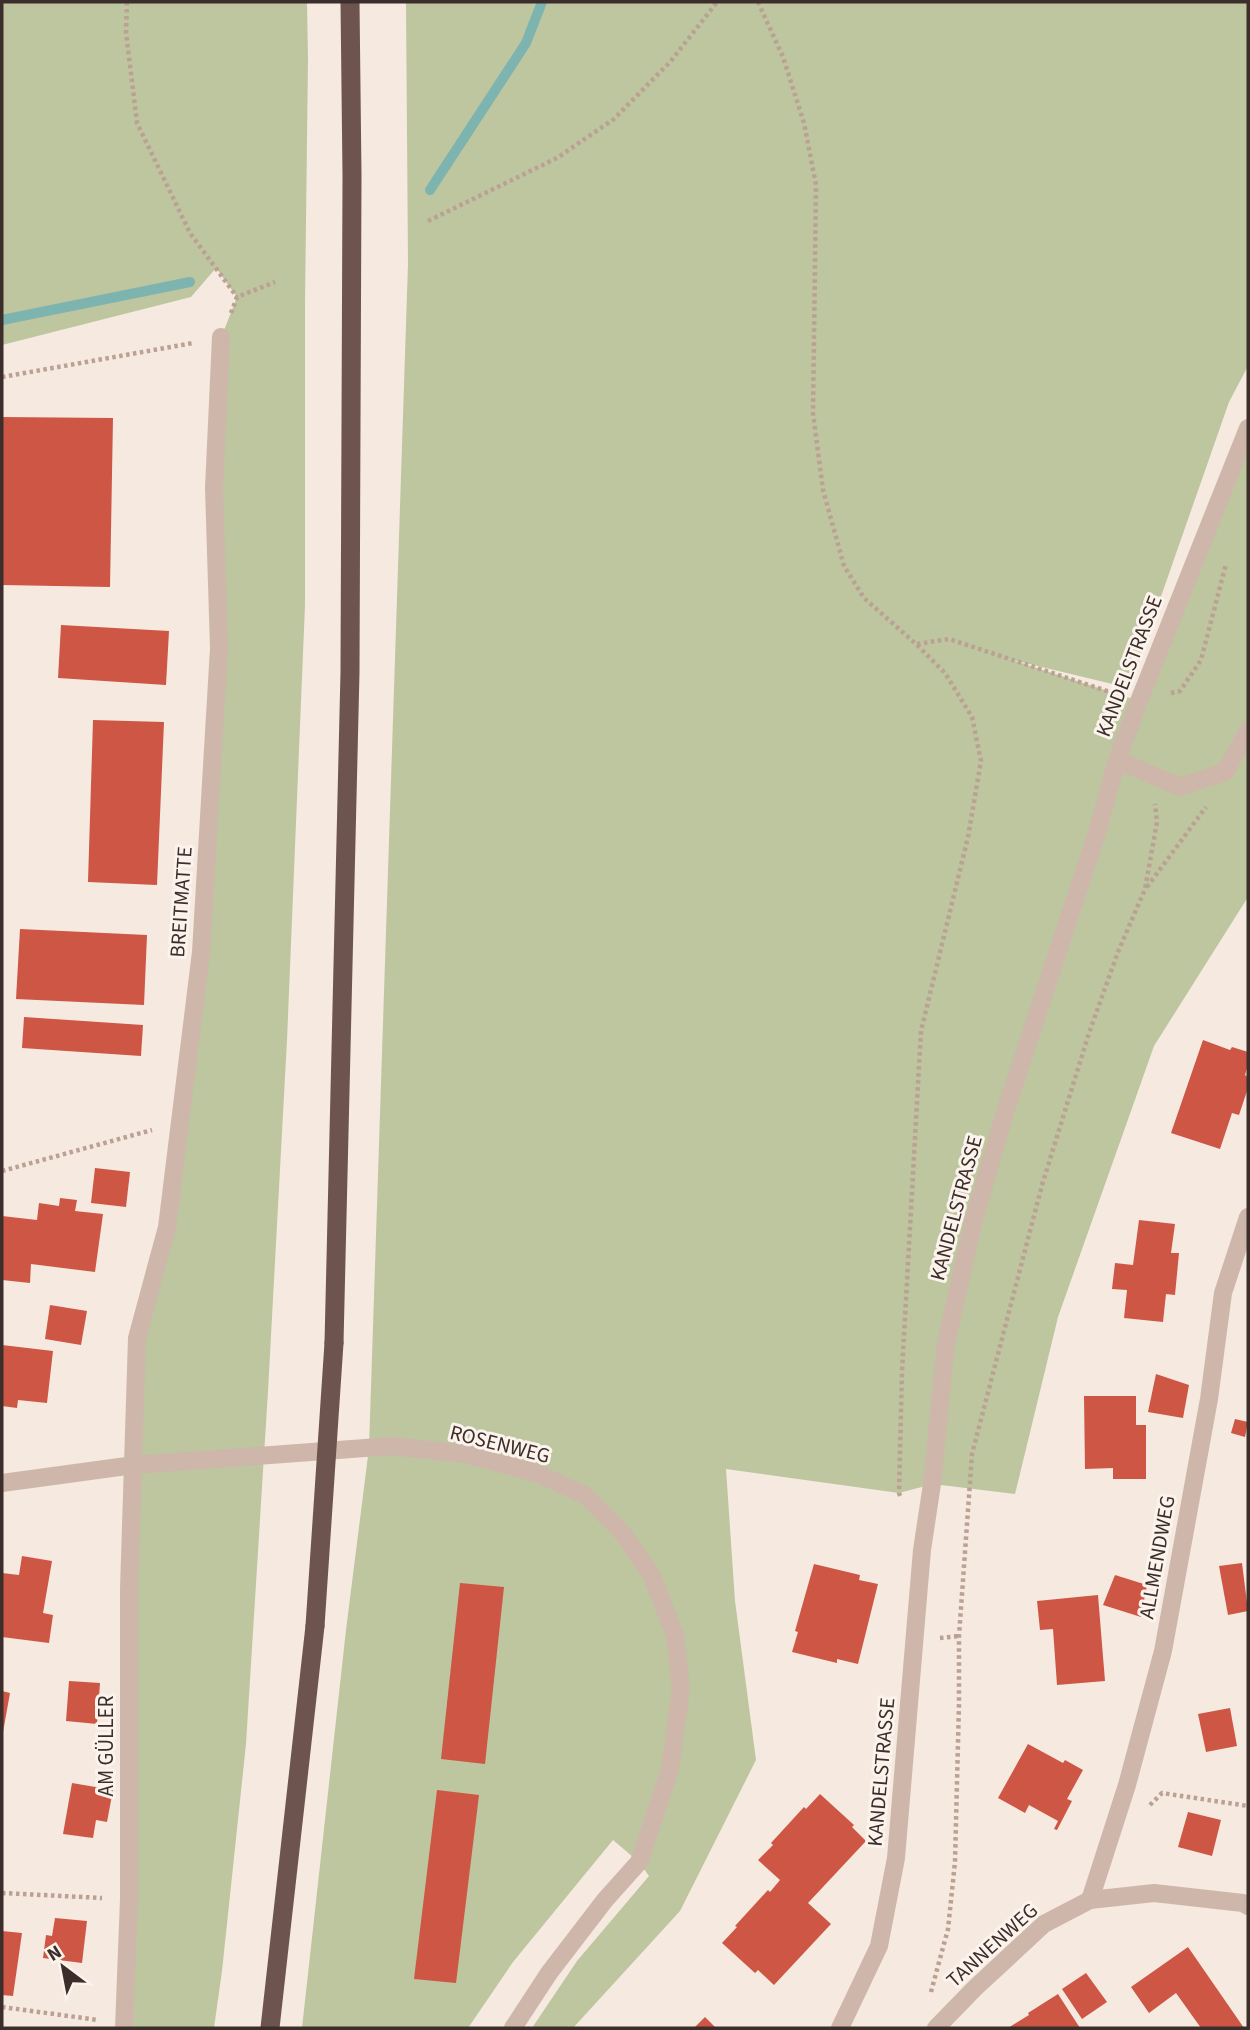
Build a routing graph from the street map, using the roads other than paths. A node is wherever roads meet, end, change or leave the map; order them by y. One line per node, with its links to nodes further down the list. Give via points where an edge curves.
1 (350, 2): 13 (highway, bridge, via 350,672 334,1343 315,1626)
2 (221, 337): 7 (street, BREITMATTE, via 214,488 218,662 201,952 167,1227 137,1338)
3 (1248, 428): 5 (street, KANDELSTRASSE)
4 (1248, 731): 5 (street, via 1225,772 1180,787)
5 (1117, 760): 15 (street, KANDELSTRASSE, via 1006,1109 973,1223 946,1343 922,1550 897,1858 879,1946)
6 (1248, 1217): 9 (street, ALLMENDWEG, via 1223,1293 1209,1399 1163,1651)
7 (134, 1465): 8 (street, ROSENWEG); 11 (street, AM GÜLLER); 14 (street, ROSENWEG, via 392,1446 464,1454 536,1473 584,1495 621,1531 652,1576 675,1635 681,1688 670,1769 639,1862 549,1973)
8 (2, 1483)
9 (1090, 1900): 10 (street, TANNENWEG, via 1154,1893); 12 (street, TANNENWEG, via 1044,1924)
10 (1248, 1906)
11 (124, 2026)
12 (938, 2026)
13 (270, 2028)
14 (513, 2028)
15 (840, 2028)

